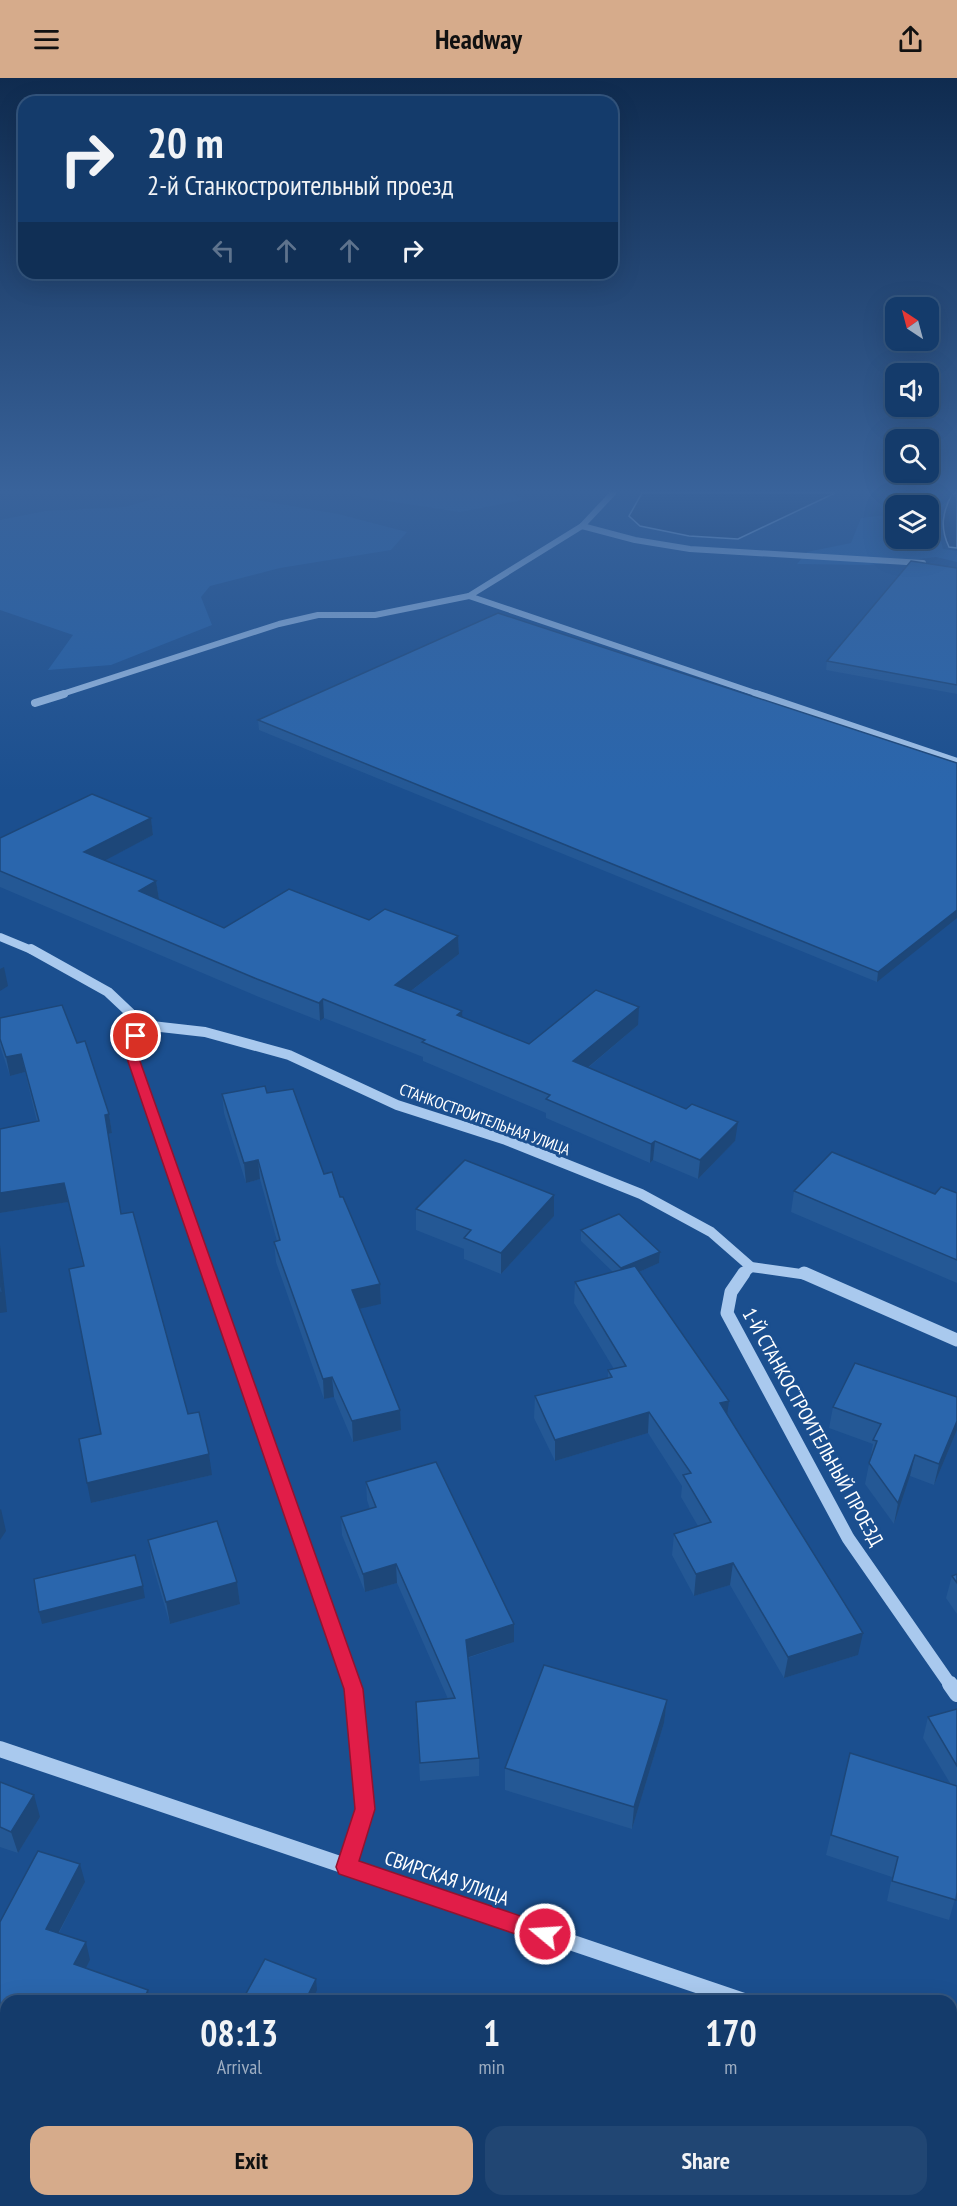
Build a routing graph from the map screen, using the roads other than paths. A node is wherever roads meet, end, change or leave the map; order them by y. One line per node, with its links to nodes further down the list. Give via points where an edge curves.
1 (475, 592): 2 (street)
2 (469, 596): 3 (street, via 375,615 318,615 279,624); 4 (street)
3 (35, 703)
4 (957, 762)
5 (0, 937): 6 (street, via 31,949 108,992)
6 (143, 1025): 7 (street, СТАНКОСТРОИТЕЛЬНАЯ УЛИЦА, via 205,1032 289,1055 397,1105 506,1140 641,1194 711,1232); 11 (street, via 129,1047 354,1689 365,1809)
7 (751, 1267): 8 (street, via 804,1273); 9 (street, 1-Й СТАНКОСТРОИТЕЛЬНЫЙ ПРОЕЗД, via 736,1279 728,1295 727,1313 848,1538)
8 (957, 1340)
9 (957, 1694)
10 (0, 1749): 11 (street, СВИРСКАЯ УЛИЦА)
11 (346, 1867): 12 (street, СВИРСКАЯ УЛИЦА)
12 (726, 1995)

